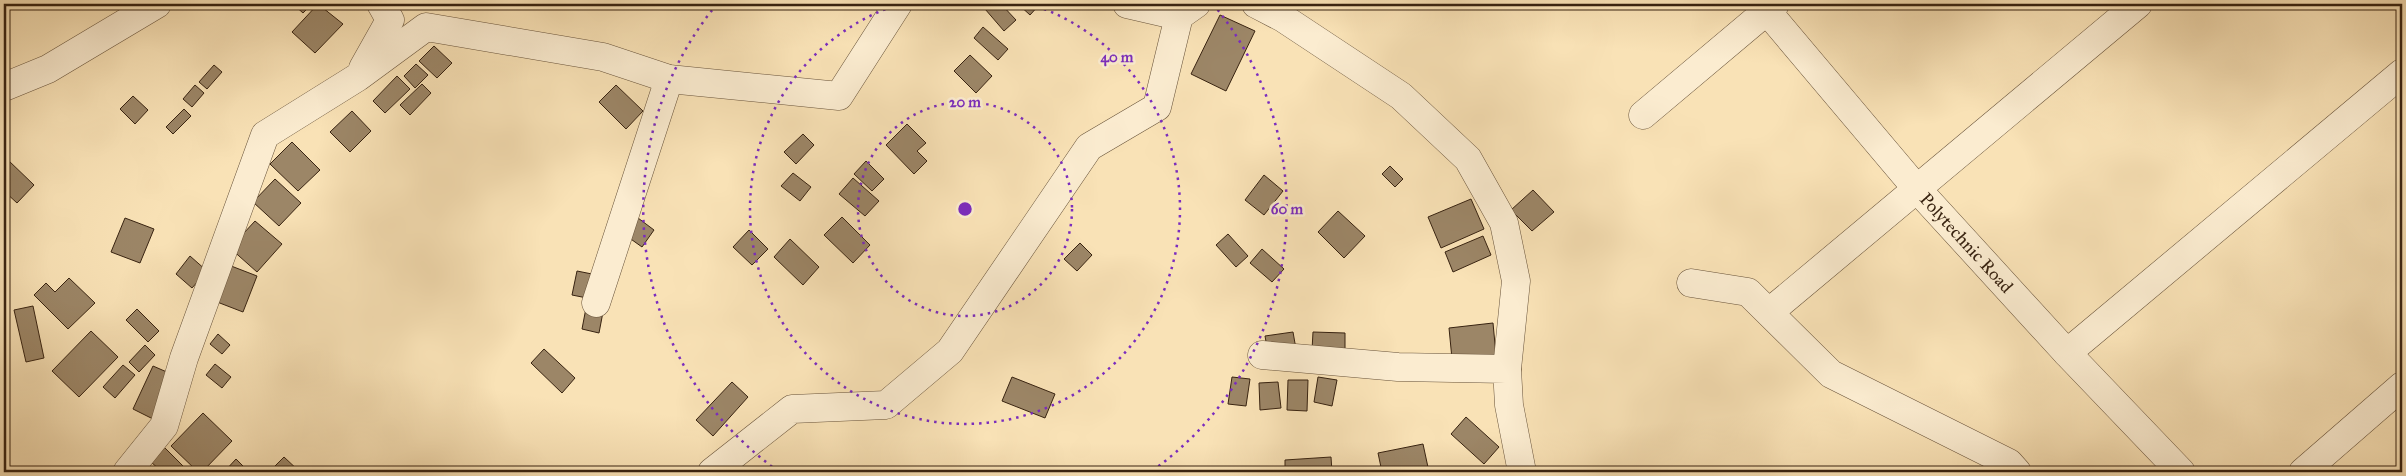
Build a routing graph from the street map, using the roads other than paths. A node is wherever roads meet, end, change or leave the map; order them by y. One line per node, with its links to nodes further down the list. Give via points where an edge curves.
1 (157, 4): 12 (street, via 48,69)
2 (381, 4): 10 (street, via 390,20)
3 (898, 4): 11 (street, via 839,96)
4 (1127, 4): 8 (street)
5 (1256, 4): 20 (street, via 1283,18 1400,96 1468,159 1504,223 1516,281)
6 (2138, 4): 14 (street)
7 (1768, 6): 13 (street); 14 (street, Polytechnic Road)
8 (1188, 10): 23 (street, via 1157,106 1089,147 950,351 886,405 792,409)
9 (2402, 73): 18 (street)
10 (358, 77): 11 (street, via 426,27 602,57); 22 (street, via 265,135 184,358 164,426)
11 (669, 80): 16 (street)
12 (4, 87)
13 (1643, 115)
14 (1917, 189): 17 (street); 18 (street, Polytechnic Road)
15 (1691, 283): 25 (street, via 1748,292 1831,374 2009,463)
16 (596, 303)
17 (1779, 304)
18 (2067, 353): 26 (street, Polytechnic Road)
19 (1262, 355): 20 (street, via 1398,368)
20 (1507, 369): 24 (street, via 1509,405)
21 (2402, 386): 27 (street)
22 (127, 472)
23 (712, 472)
24 (1523, 472)
25 (2017, 472)
26 (2182, 472)
27 (2304, 472)

